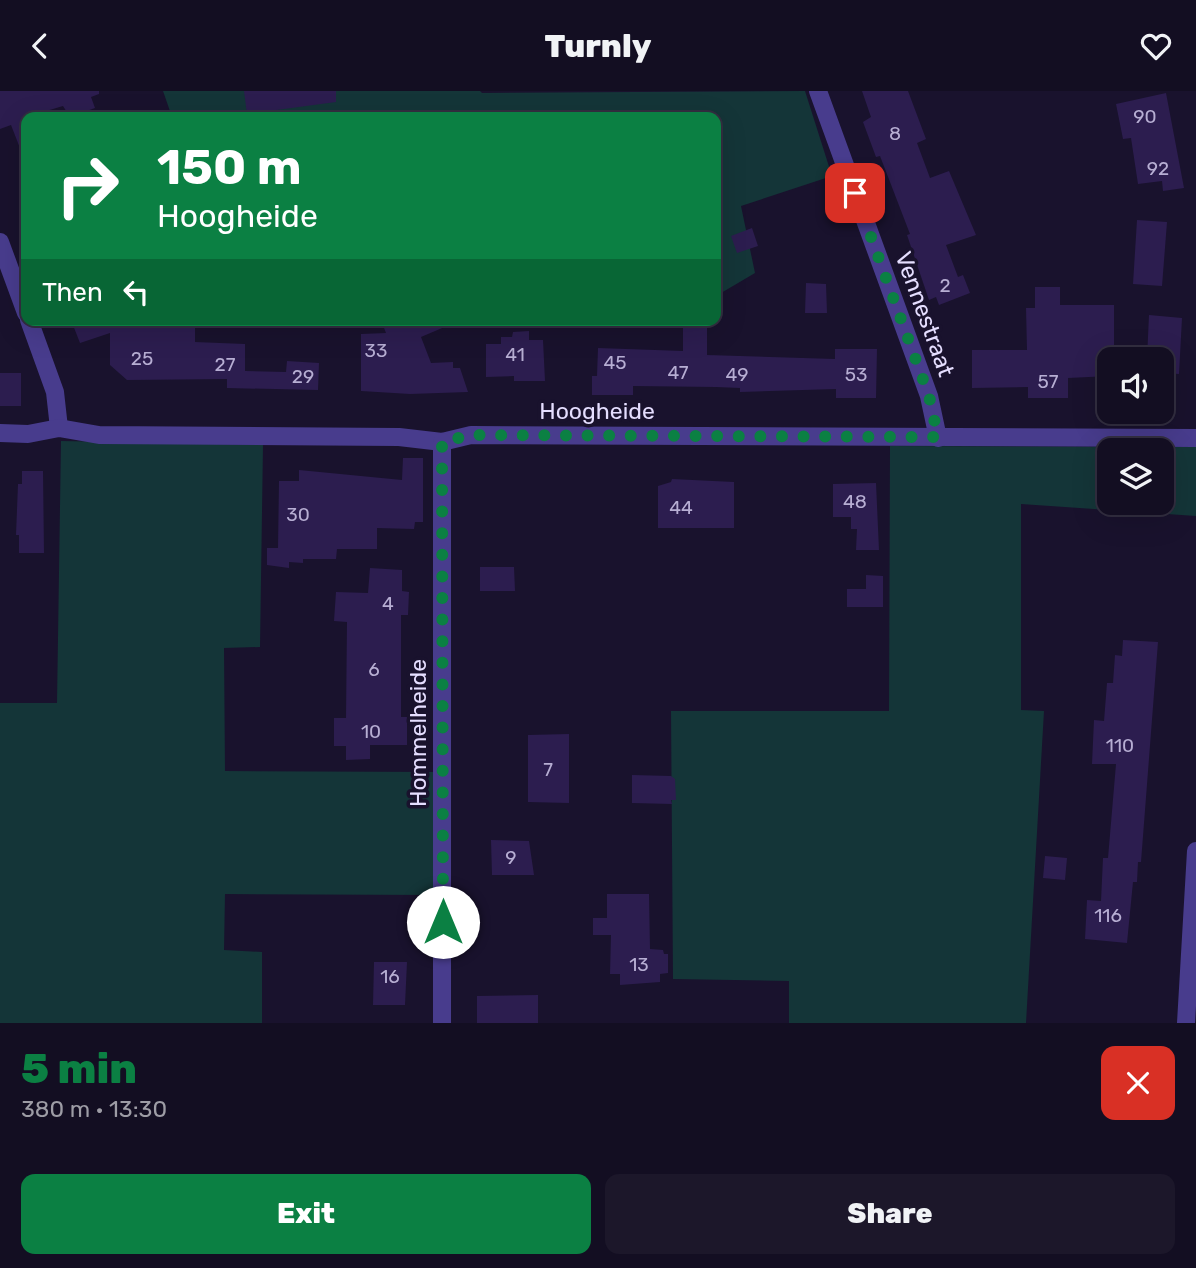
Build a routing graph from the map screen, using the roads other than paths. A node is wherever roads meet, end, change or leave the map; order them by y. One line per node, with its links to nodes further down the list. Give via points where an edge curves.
1 (818, 91): 7 (street, Vennestraat, via 929,396)
2 (0, 242): 3 (street)
3 (21, 299)
4 (31, 326): 5 (street, via 55,393)
5 (59, 428): 6 (street, Hoogheide); 9 (street, Hoogheide, via 99,435 399,437)
6 (0, 433)
7 (938, 437): 8 (street, Hoogheide); 9 (street, Hoogheide, via 471,435)
8 (1196, 438)
9 (442, 442): 11 (street, Hommelheide)
10 (1196, 851): 12 (street)
11 (443, 1023)
12 (1185, 1023)

